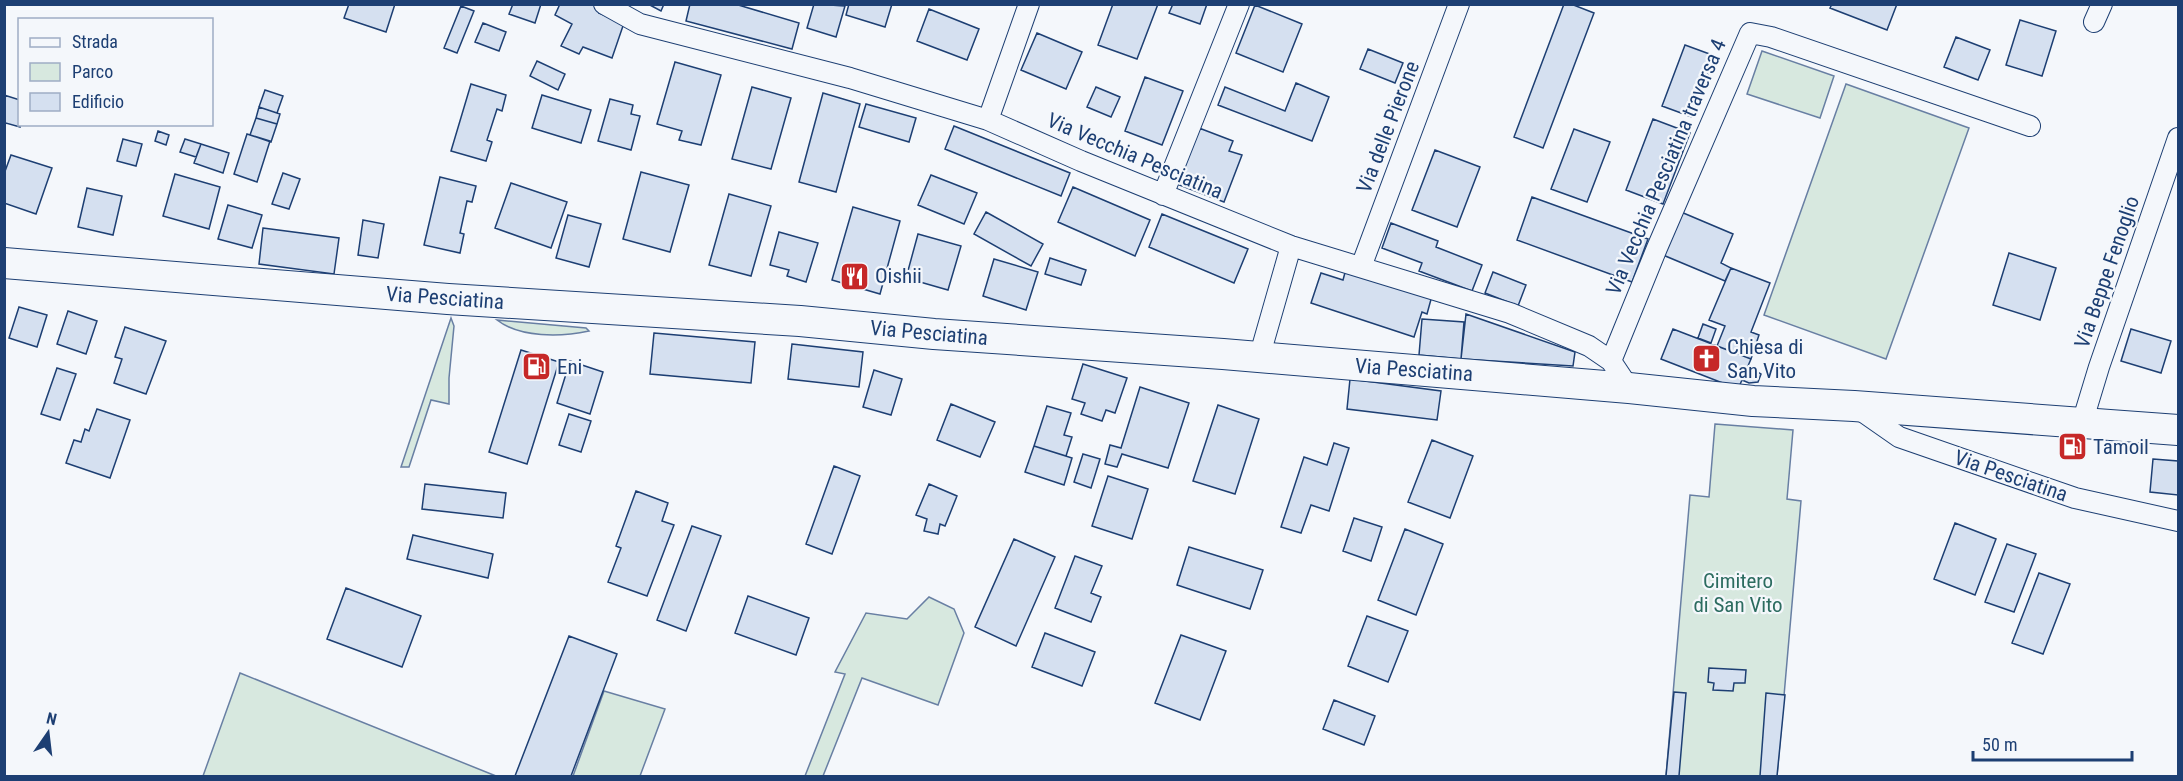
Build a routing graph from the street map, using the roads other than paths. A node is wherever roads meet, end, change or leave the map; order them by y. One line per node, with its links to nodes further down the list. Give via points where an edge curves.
1 (604, 4): 5 (street, Via Vecchia Pesciatina, via 640,24 850,78)
2 (1029, 4): 5 (street)
3 (1239, 4): 8 (street)
4 (1459, 4): 11 (street, Via delle Pierone)
5 (988, 120): 8 (street, Via Vecchia Pesciatina)
6 (2030, 126): 13 (street, Via Vecchia Pesciatina traversa 4, via 1750,33)
7 (2178, 138): 16 (street, Via Beppe Fenoglio)
8 (1163, 195): 9 (street, Via Vecchia Pesciatina)
9 (1291, 246): 11 (street, Via Vecchia Pesciatina); 12 (street)
10 (4, 263): 12 (main road, Via Pesciatina)
11 (1361, 267): 13 (street, Via Vecchia Pesciatina, via 1510,313 1589,346)
12 (1259, 357): 14 (main road, Via Pesciatina)
13 (1611, 361): 14 (street, Via Vecchia Pesciatina)
14 (1629, 387): 15 (main road, Via Pesciatina, via 1753,401)
15 (1854, 406): 16 (main road, Via Pesciatina); 18 (street, Via Pesciatina, via 1899,437 2075,498)
16 (2082, 423): 17 (main road, Via Pesciatina)
17 (2178, 430)
18 (2178, 521)

